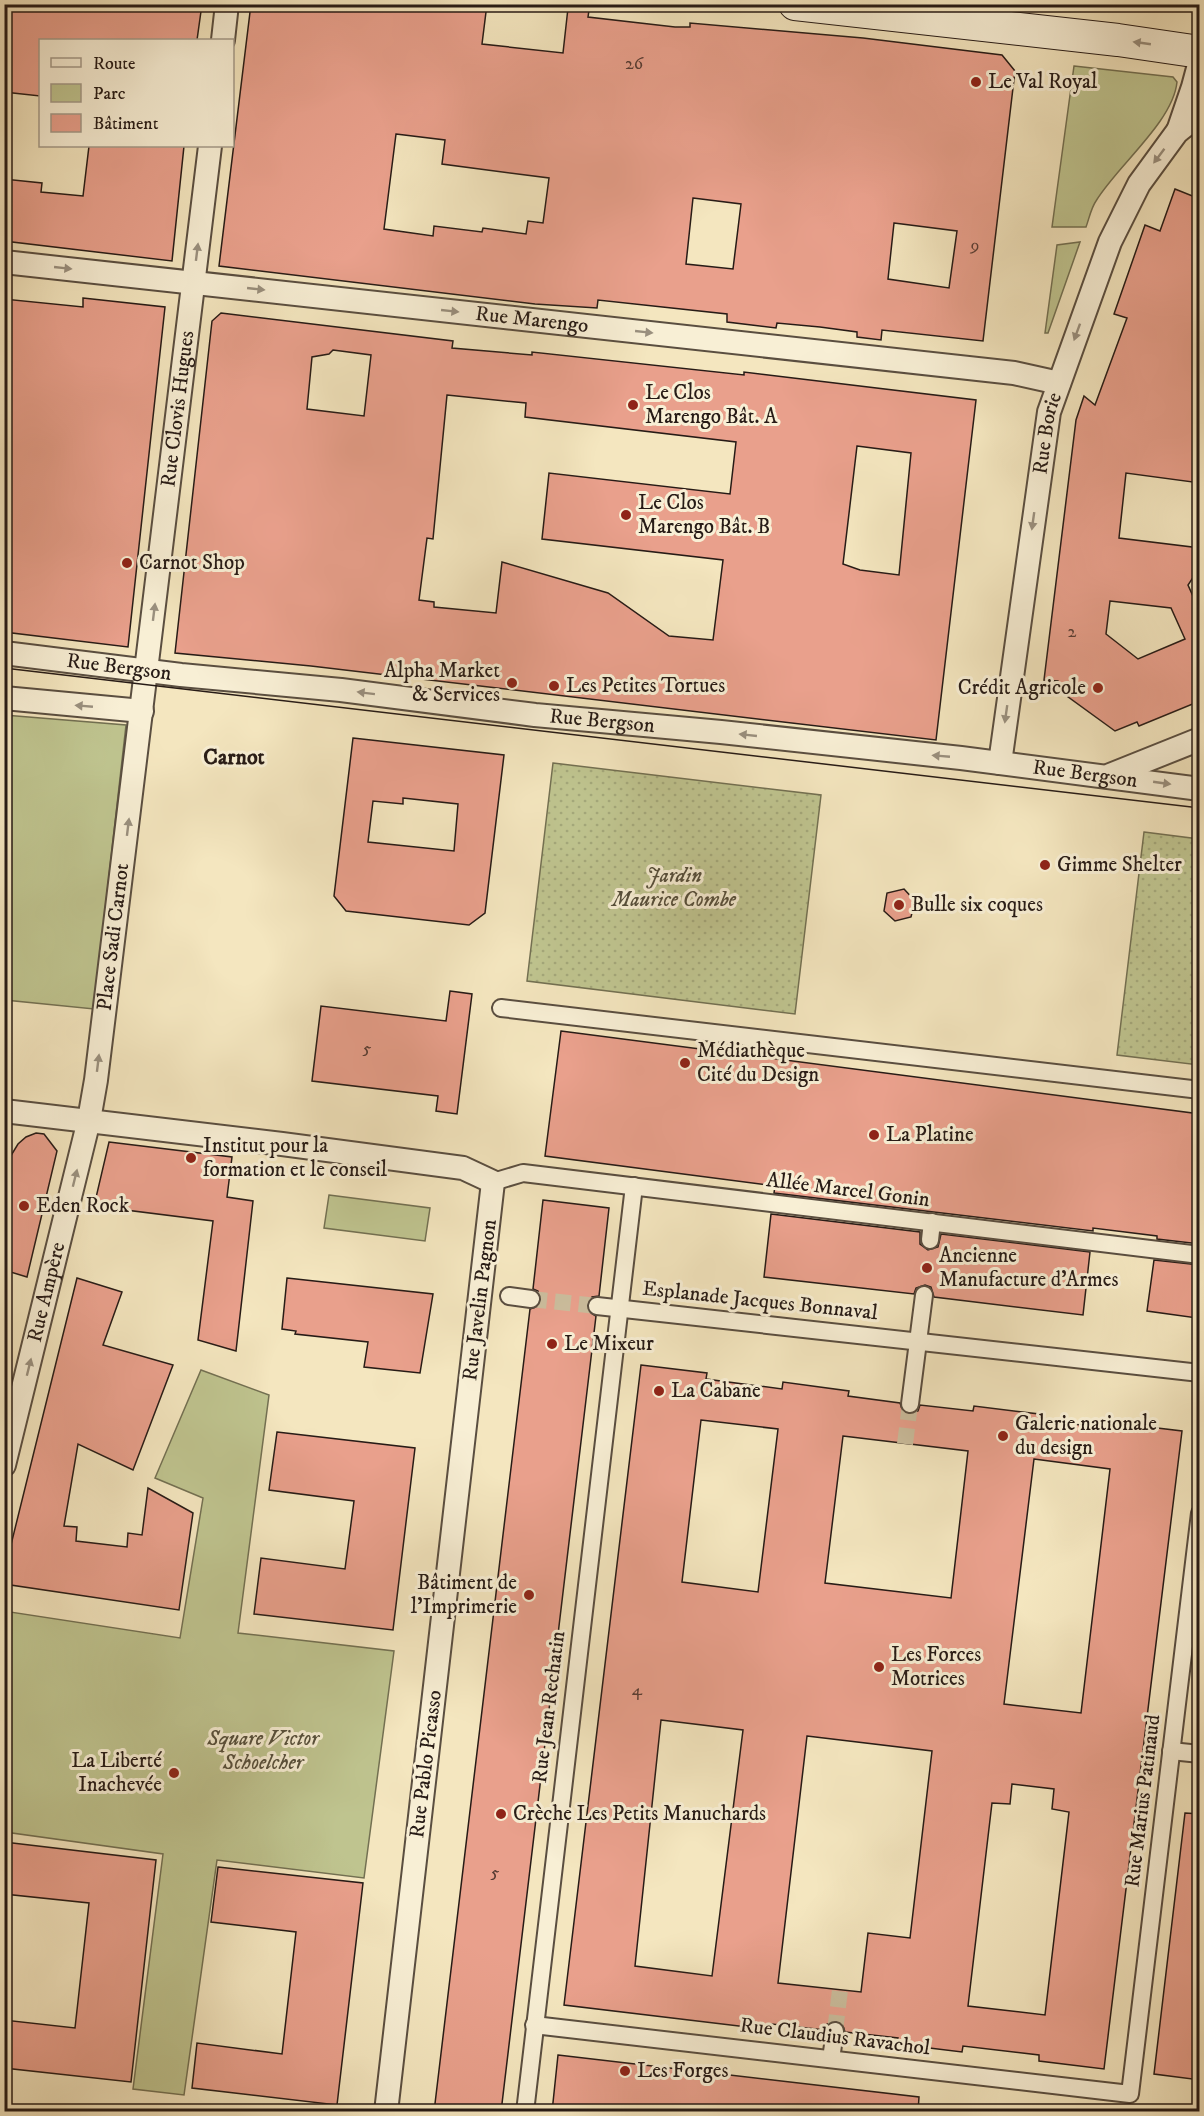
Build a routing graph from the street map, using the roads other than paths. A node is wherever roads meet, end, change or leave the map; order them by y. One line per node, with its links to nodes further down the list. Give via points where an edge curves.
1 (227, 4): 3 (street)
2 (795, 4): 4 (main road, one-way to 2)
3 (223, 39)
4 (1200, 52)
5 (1200, 61): 7 (street, Rue Borie)
6 (1200, 114): 7 (street, Rue Borie)
7 (1178, 132): 11 (street, Rue Borie, one-way to 11, via 1138,184 1110,242)
8 (210, 147): 10 (street, Rue Clovis Hugues, one-way to 8)
9 (4, 262): 10 (street, Rue Marengo, one-way to 10)
10 (194, 282): 11 (street, Rue Marengo, one-way to 11, via 1014,373); 13 (street, Rue Clovis Hugues, one-way to 10)
11 (1059, 383): 17 (street, Rue Borie, one-way to 17, via 1049,412)
12 (4, 653): 13 (street, Rue Bergson)
13 (147, 670): 15 (street, Place Sadi Carnot); 17 (street, Rue Bergson, one-way to 13)
14 (4, 698): 15 (street, Rue Bergson, one-way to 14)
15 (142, 711): 23 (street, Place Sadi Carnot, one-way to 15)
16 (1200, 739): 18 (street)
17 (999, 763): 18 (street, Rue Bergson)
18 (1109, 776): 19 (street, Rue Bergson, one-way to 19)
19 (1200, 789)
20 (501, 1008): 21 (street)
21 (1200, 1090)
22 (4, 1111): 23 (street)
23 (89, 1120): 24 (street, via 463,1168); 38 (street, Rue Ampère, one-way to 23)
24 (493, 1182): 25 (street, Allée Marcel Gonin, via 523,1173); 37 (street, Rue Javelin Pagnon)
25 (634, 1186): 26 (street, Allée Marcel Gonin); 33 (street, Rue Jean Rechatin)
26 (932, 1222): 27 (street); 28 (street, Allée Marcel Gonin)
27 (930, 1240)
28 (1200, 1255)
29 (924, 1295): 34 (street)
30 (509, 1296): 31 (street)
31 (531, 1299)
32 (597, 1306): 33 (street, Esplanade Jacques Bonnaval)
33 (619, 1308): 34 (street, Esplanade Jacques Bonnaval); 42 (street, Rue Jean Rechatin)
34 (918, 1341): 35 (street, Esplanade Jacques Bonnaval); 36 (street)
35 (1200, 1373)
36 (910, 1404)
37 (466, 1417): 46 (street, Rue Pablo Picasso)
38 (4, 1465)
39 (1200, 1513): 40 (street, Rue Marius Patinaud)
40 (1171, 1751): 41 (street); 45 (street, Rue Marius Patinaud)
41 (1200, 1754)
42 (534, 2025): 44 (street, Rue Claudius Ravachol); 47 (street, Rue Jean Rechatin)
43 (835, 2031): 44 (street)
44 (831, 2060): 45 (street, Rue Claudius Ravachol)
45 (1130, 2094)
46 (386, 2112)
47 (525, 2112)

